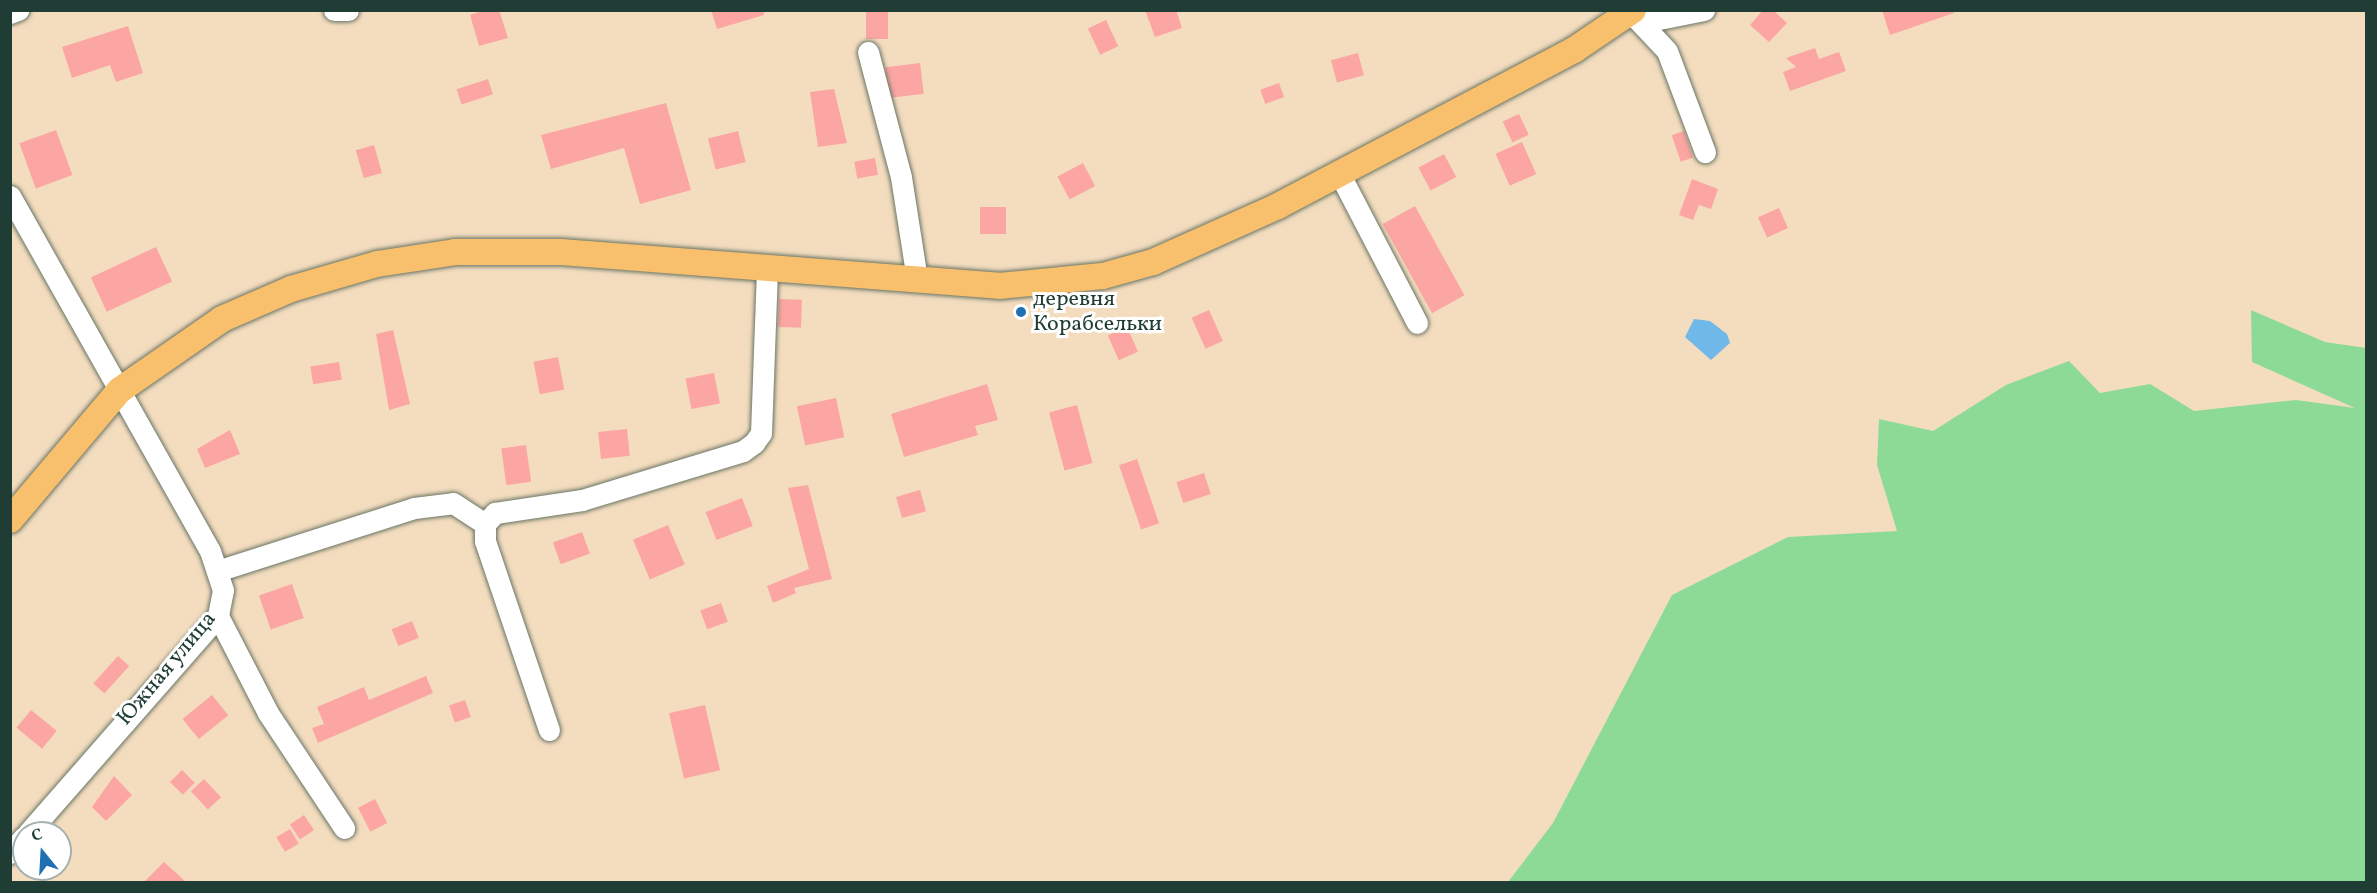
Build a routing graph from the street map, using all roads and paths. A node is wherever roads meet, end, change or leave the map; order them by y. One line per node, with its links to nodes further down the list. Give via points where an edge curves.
1 (18, 10): 5 (street)
2 (334, 10): 3 (street)
3 (348, 10)
4 (1704, 10): 6 (street)
5 (10, 13)
6 (1632, 15): 8 (street, via 1667,51); 9 (main road, via 1574,50)
7 (868, 52): 12 (street, via 901,177)
8 (1705, 152)
9 (1339, 173): 12 (main road, via 1198,244 1103,276 999,286); 13 (street)
10 (10, 196): 14 (street, Южная улица)
11 (767, 266): 12 (main road); 14 (main road, via 561,252 455,252 377,264 291,289 222,319); 16 (street, via 760,433 754,443 743,451 582,500 495,513)
12 (917, 279)
13 (1417, 323)
14 (120, 390): 15 (main road); 17 (street, Южная улица)
15 (10, 520)
16 (485, 524): 17 (street, via 453,503 414,508); 19 (street, via 485,541)
17 (217, 571): 18 (street, Южная улица, via 223,590)
18 (218, 616): 20 (street, Южная улица); 21 (street, via 268,713)
19 (549, 730)
20 (39, 821)
21 (344, 828)

